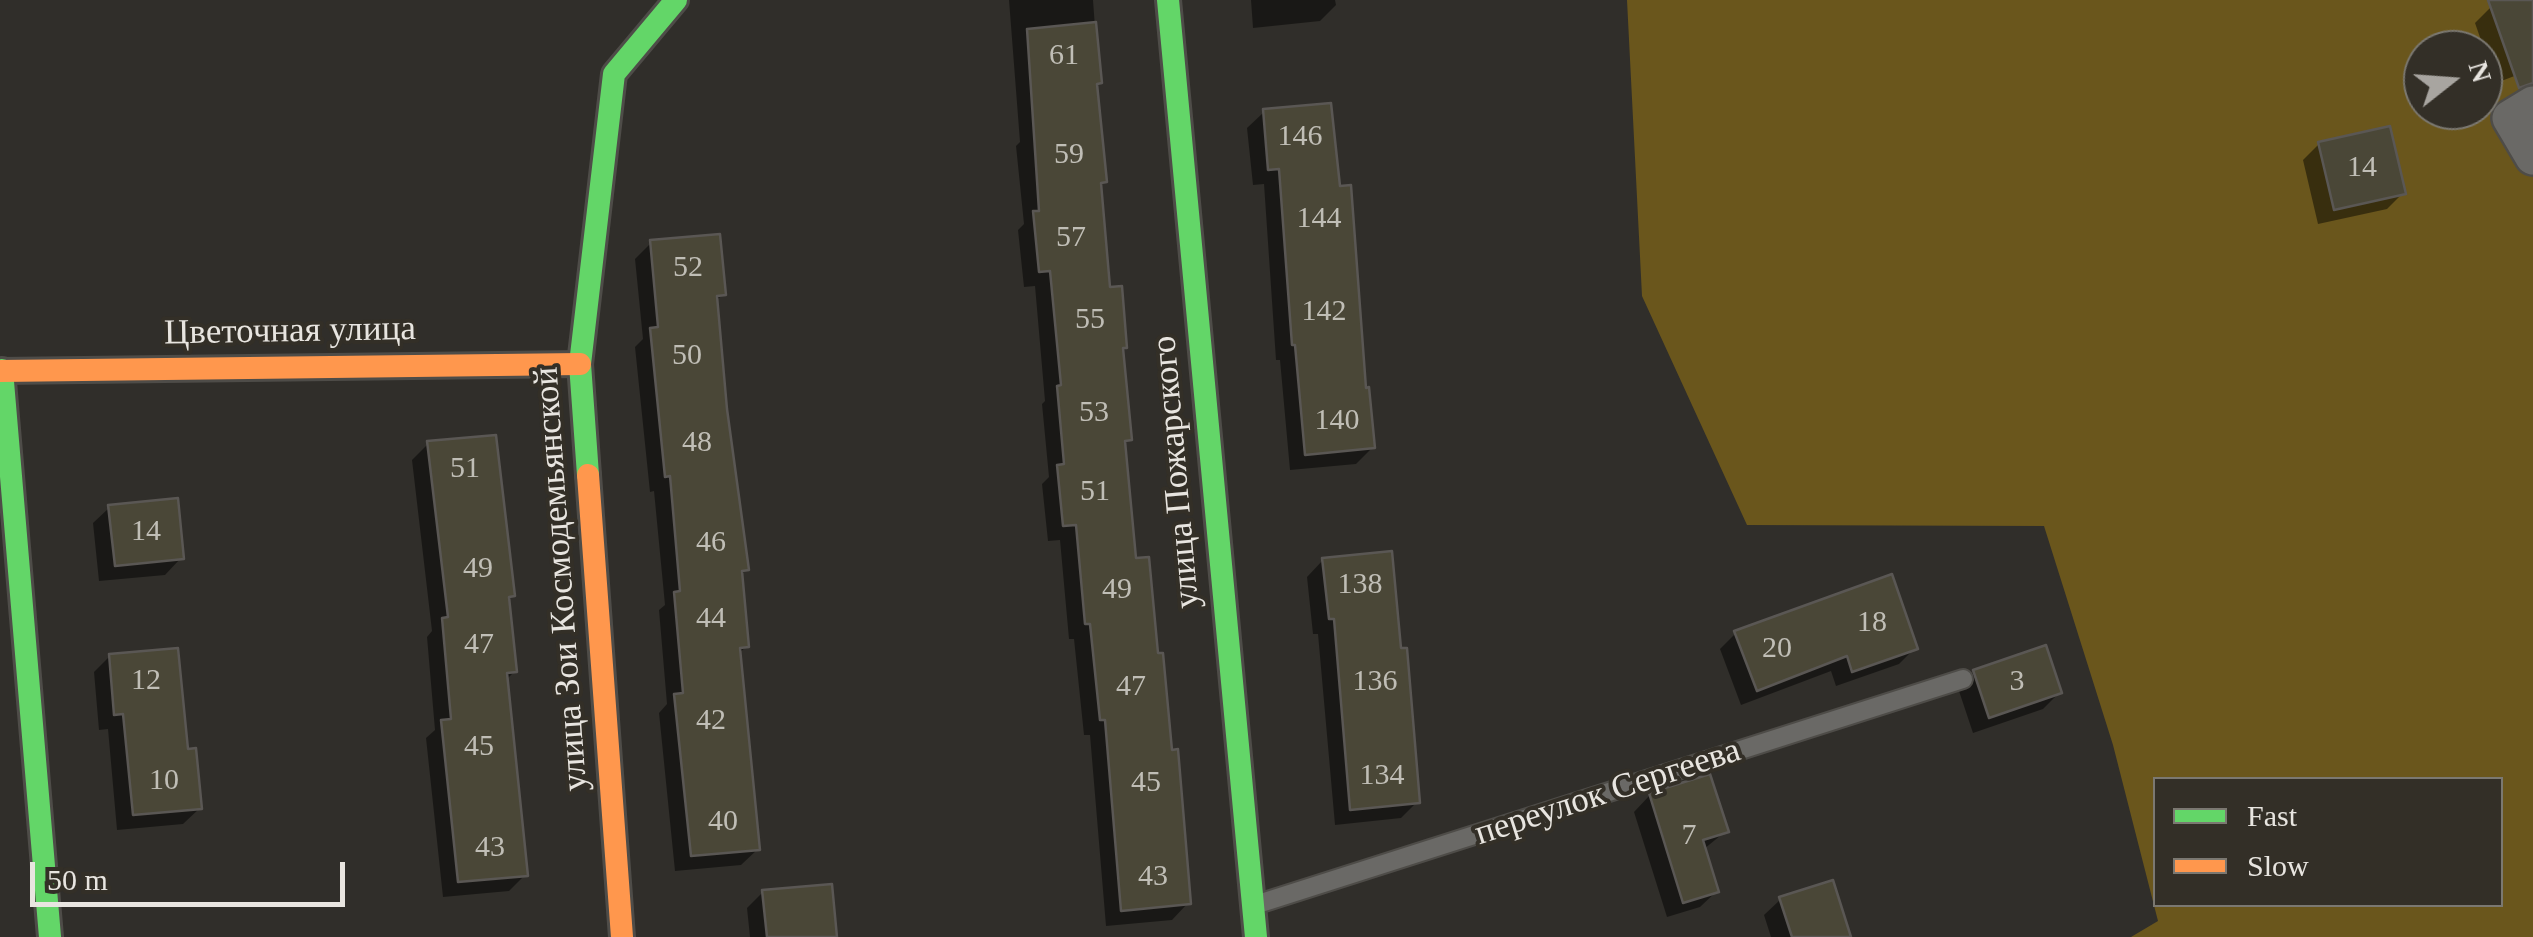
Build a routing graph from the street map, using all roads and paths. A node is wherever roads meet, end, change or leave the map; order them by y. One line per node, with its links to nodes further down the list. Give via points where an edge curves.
1 (676, 0): 5 (street, улица Зои Космодемьянской, via 614,74)
2 (1168, 0): 8 (street, улица Пожарского)
3 (2533, 104): 4 (street, via 2510,118)
4 (2533, 158)
5 (580, 364): 6 (street, Цветочная улица); 10 (street, улица Зои Космодемьянской)
6 (1, 370): 9 (street, Цветочная улица)
7 (1963, 679): 8 (lane, переулок Сергеева)
8 (1253, 906): 11 (street, улица Пожарского)
9 (50, 937)
10 (622, 937)
11 (1256, 937)

